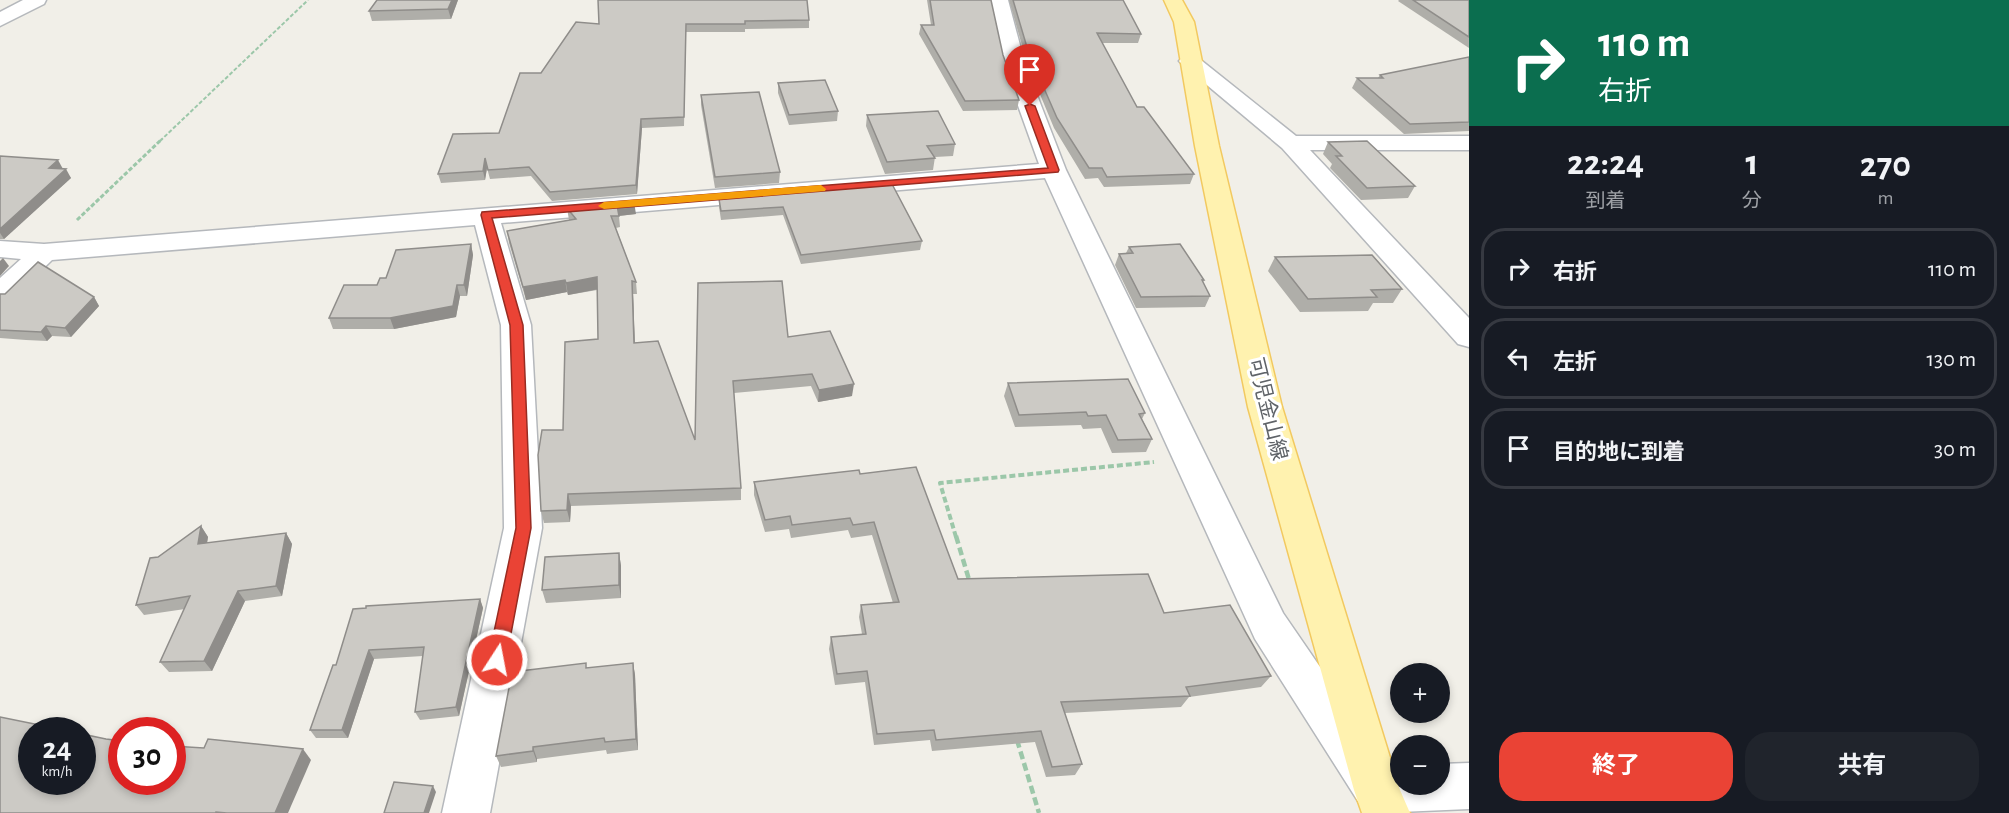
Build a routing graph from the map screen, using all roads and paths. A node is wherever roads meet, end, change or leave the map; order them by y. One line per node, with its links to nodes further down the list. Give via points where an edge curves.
1 (308, 0): 13 (path)
2 (999, 0): 10 (street, via 1014,64)
3 (1173, 0): 7 (main road, 可児金山線, via 1184,22)
4 (32, 3): 5 (street); 6 (street)
5 (0, 5)
6 (0, 20)
7 (1190, 61): 8 (street); 20 (main road, 可児金山線, via 1265,407)
8 (1290, 143): 9 (street); 15 (street)
9 (1469, 143)
10 (1054, 170): 11 (street); 16 (street)
11 (486, 215): 13 (street); 21 (street, via 516,325 523,528)
12 (0, 249): 13 (street)
13 (44, 252): 14 (street)
14 (0, 294)
15 (1469, 337)
16 (1190, 458): 17 (path, via 940,483); 20 (street, via 1269,626)
17 (970, 585)
18 (1015, 733): 22 (path)
19 (1469, 786): 20 (street)
20 (1382, 801)
21 (466, 813)
22 (1039, 813)

